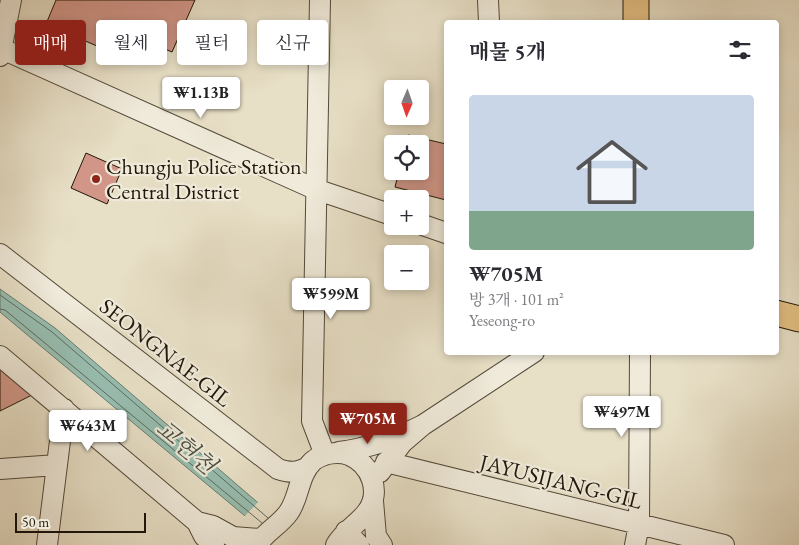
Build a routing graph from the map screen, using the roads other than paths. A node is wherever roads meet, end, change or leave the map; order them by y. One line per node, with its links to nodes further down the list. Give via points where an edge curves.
1 (11, 0): 7 (street)
2 (320, 0): 8 (street)
3 (488, 0): 5 (street)
4 (636, 0): 6 (main road)
5 (489, 20)
6 (636, 20)
7 (1, 51): 8 (street)
8 (316, 190): 9 (street); 20 (street, via 312,421)
9 (384, 212)
10 (429, 227): 11 (street)
11 (444, 232)
12 (0, 254): 23 (street, SEONGNAE-GIL, via 278,469 288,473)
13 (779, 314): 14 (main road)
14 (799, 319)
15 (529, 355): 19 (street)
16 (640, 355): 27 (street)
17 (0, 356): 18 (street)
18 (64, 409): 22 (street); 26 (street)
19 (423, 425): 20 (street, via 377,446); 21 (street)
20 (330, 454): 23 (street); 25 (street, via 356,458 365,465 372,476)
21 (386, 462): 25 (street); 27 (street, JAYUSIJANG-GIL)
22 (57, 465): 24 (street); 30 (street)
23 (308, 467): 29 (street, via 288,513)
24 (0, 470)
25 (374, 495): 28 (street, via 367,512); 32 (street, via 376,536)
26 (197, 522): 29 (street, via 213,526 232,537); 31 (street, via 204,536)
27 (639, 524): 33 (street); 34 (street, JAYUSIJANG-GIL)
28 (346, 539)
29 (259, 542)
30 (47, 545)
31 (214, 545)
32 (382, 545)
33 (635, 545)
34 (724, 545)

